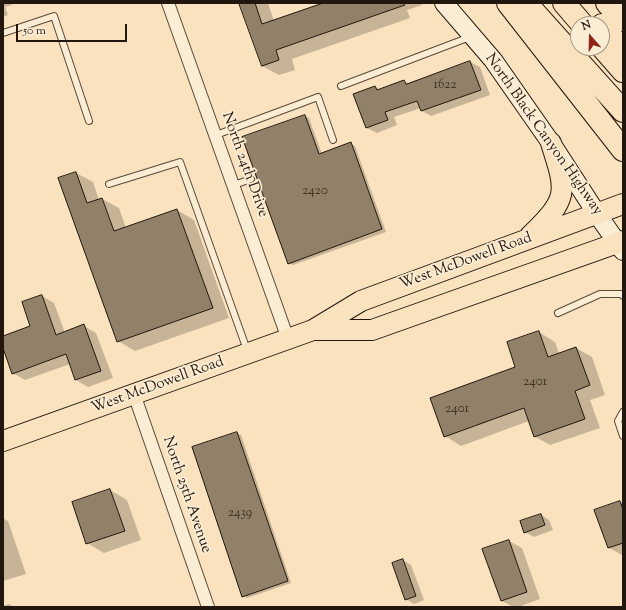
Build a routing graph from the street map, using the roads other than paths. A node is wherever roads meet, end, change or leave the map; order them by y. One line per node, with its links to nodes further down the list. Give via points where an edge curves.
1 (168, 3): 20 (street, North 24th Drive)
2 (444, 3): 13 (main road, North Black Canyon Highway)
3 (508, 3): 23 (highway)
4 (526, 3): 18 (highway)
5 (564, 3): 8 (highway)
6 (583, 3): 9 (highway)
7 (607, 3): 10 (highway)
8 (575, 16)
9 (594, 16)
10 (623, 20)
11 (3, 33): 19 (lane, via 54,16)
12 (610, 35): 14 (highway)
13 (472, 36): 17 (lane); 22 (main road, North Black Canyon Highway, via 493,60)
14 (623, 50)
15 (610, 56): 16 (highway)
16 (623, 71)
17 (341, 86)
18 (623, 112)
19 (89, 121)
20 (216, 135): 21 (lane, via 318,98); 26 (street, North 24th Drive)
21 (333, 140)
22 (551, 143): 28 (main road, North Black Canyon Highway); 29 (main road, via 561,176 561,196 553,213)
23 (623, 150)
24 (251, 179): 26 (lane)
25 (109, 184): 35 (lane, via 180,162)
26 (234, 185): 34 (street, North 24th Drive)
27 (623, 204): 28 (main road, West McDowell Road)
28 (597, 214): 29 (main road, West McDowell Road); 30 (main road, North Black Canyon Highway)
29 (526, 240): 33 (main road, West McDowell Road, via 361,301)
30 (621, 245): 33 (main road, West McDowell Road, via 372,330)
31 (623, 296): 32 (lane, via 600,294)
32 (558, 313)
33 (313, 330): 34 (main road, West McDowell Road)
34 (288, 339): 35 (main road, West McDowell Road)
35 (248, 353): 36 (main road, West McDowell Road)
36 (134, 394): 39 (main road, West McDowell Road); 40 (street, North 25th Avenue)
37 (623, 412): 38 (lane, via 618,421)
38 (623, 436)
39 (3, 441)
40 (208, 607)

